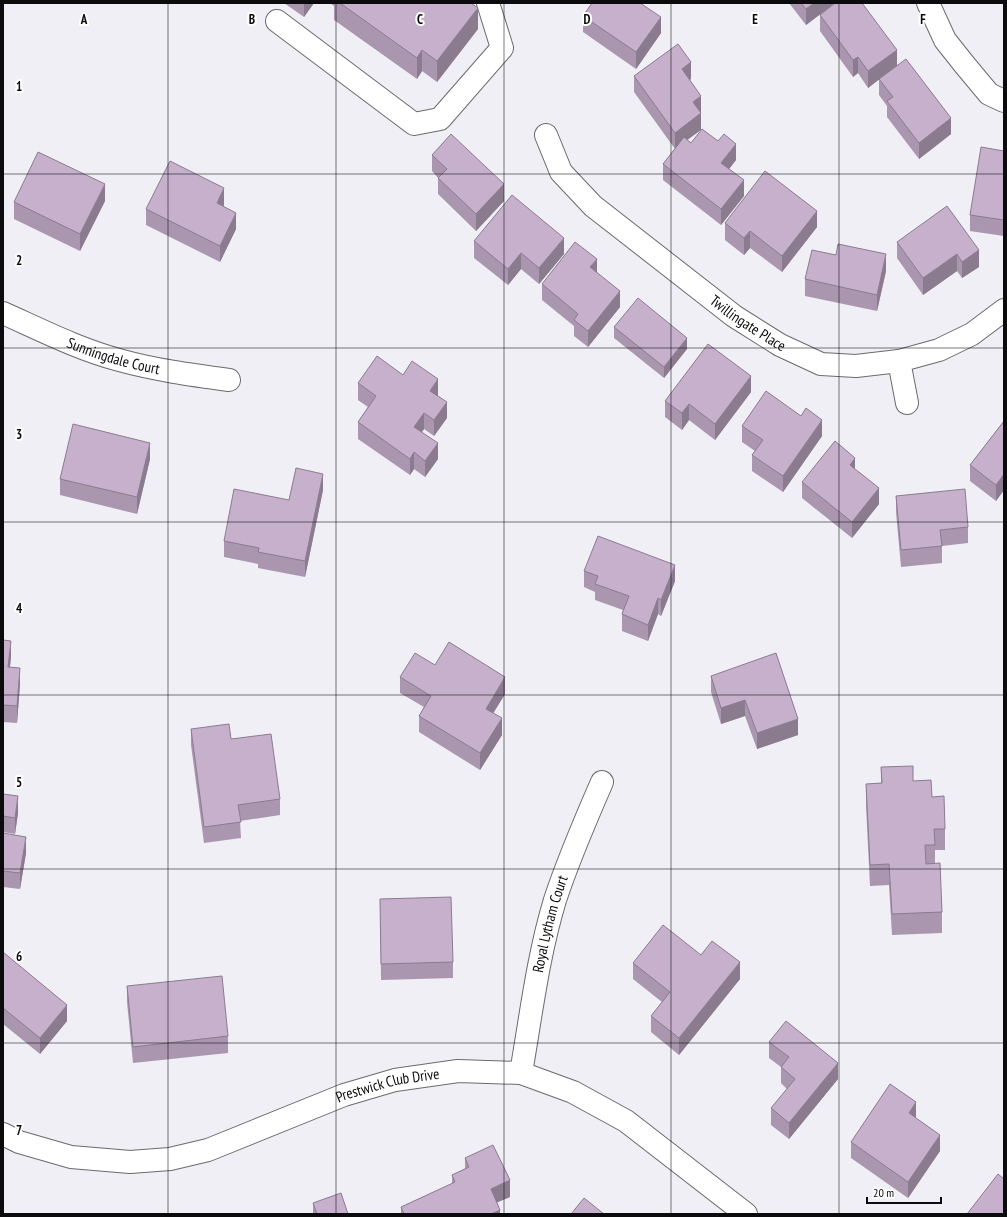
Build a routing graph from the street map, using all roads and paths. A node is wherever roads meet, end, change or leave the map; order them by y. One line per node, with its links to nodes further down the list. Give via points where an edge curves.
1 (488, 3): 3 (street, via 502,48 440,119 414,124)
2 (928, 3): 4 (street, via 945,40 989,94)
3 (277, 21)
4 (1004, 101)
5 (546, 135): 8 (street, Twillingate Place, via 561,172 593,206 734,316 780,345 821,364 856,366)
6 (1004, 310): 8 (street, Twillingate Place, via 972,334 939,350)
7 (3, 313): 9 (street, Sunningdale Court, via 61,340 117,360 172,373)
8 (899, 361): 10 (street)
9 (229, 380)
10 (907, 403)
11 (602, 782): 12 (street, Royal Lytham Court, via 555,901 541,957)
12 (521, 1073): 13 (street, Prestwick Club Drive, via 458,1071 395,1080 344,1095 208,1150 170,1159 130,1162 71,1157 19,1142); 14 (street, Prestwick Club Drive, via 573,1092 626,1121)
13 (3, 1134)
14 (746, 1214)

